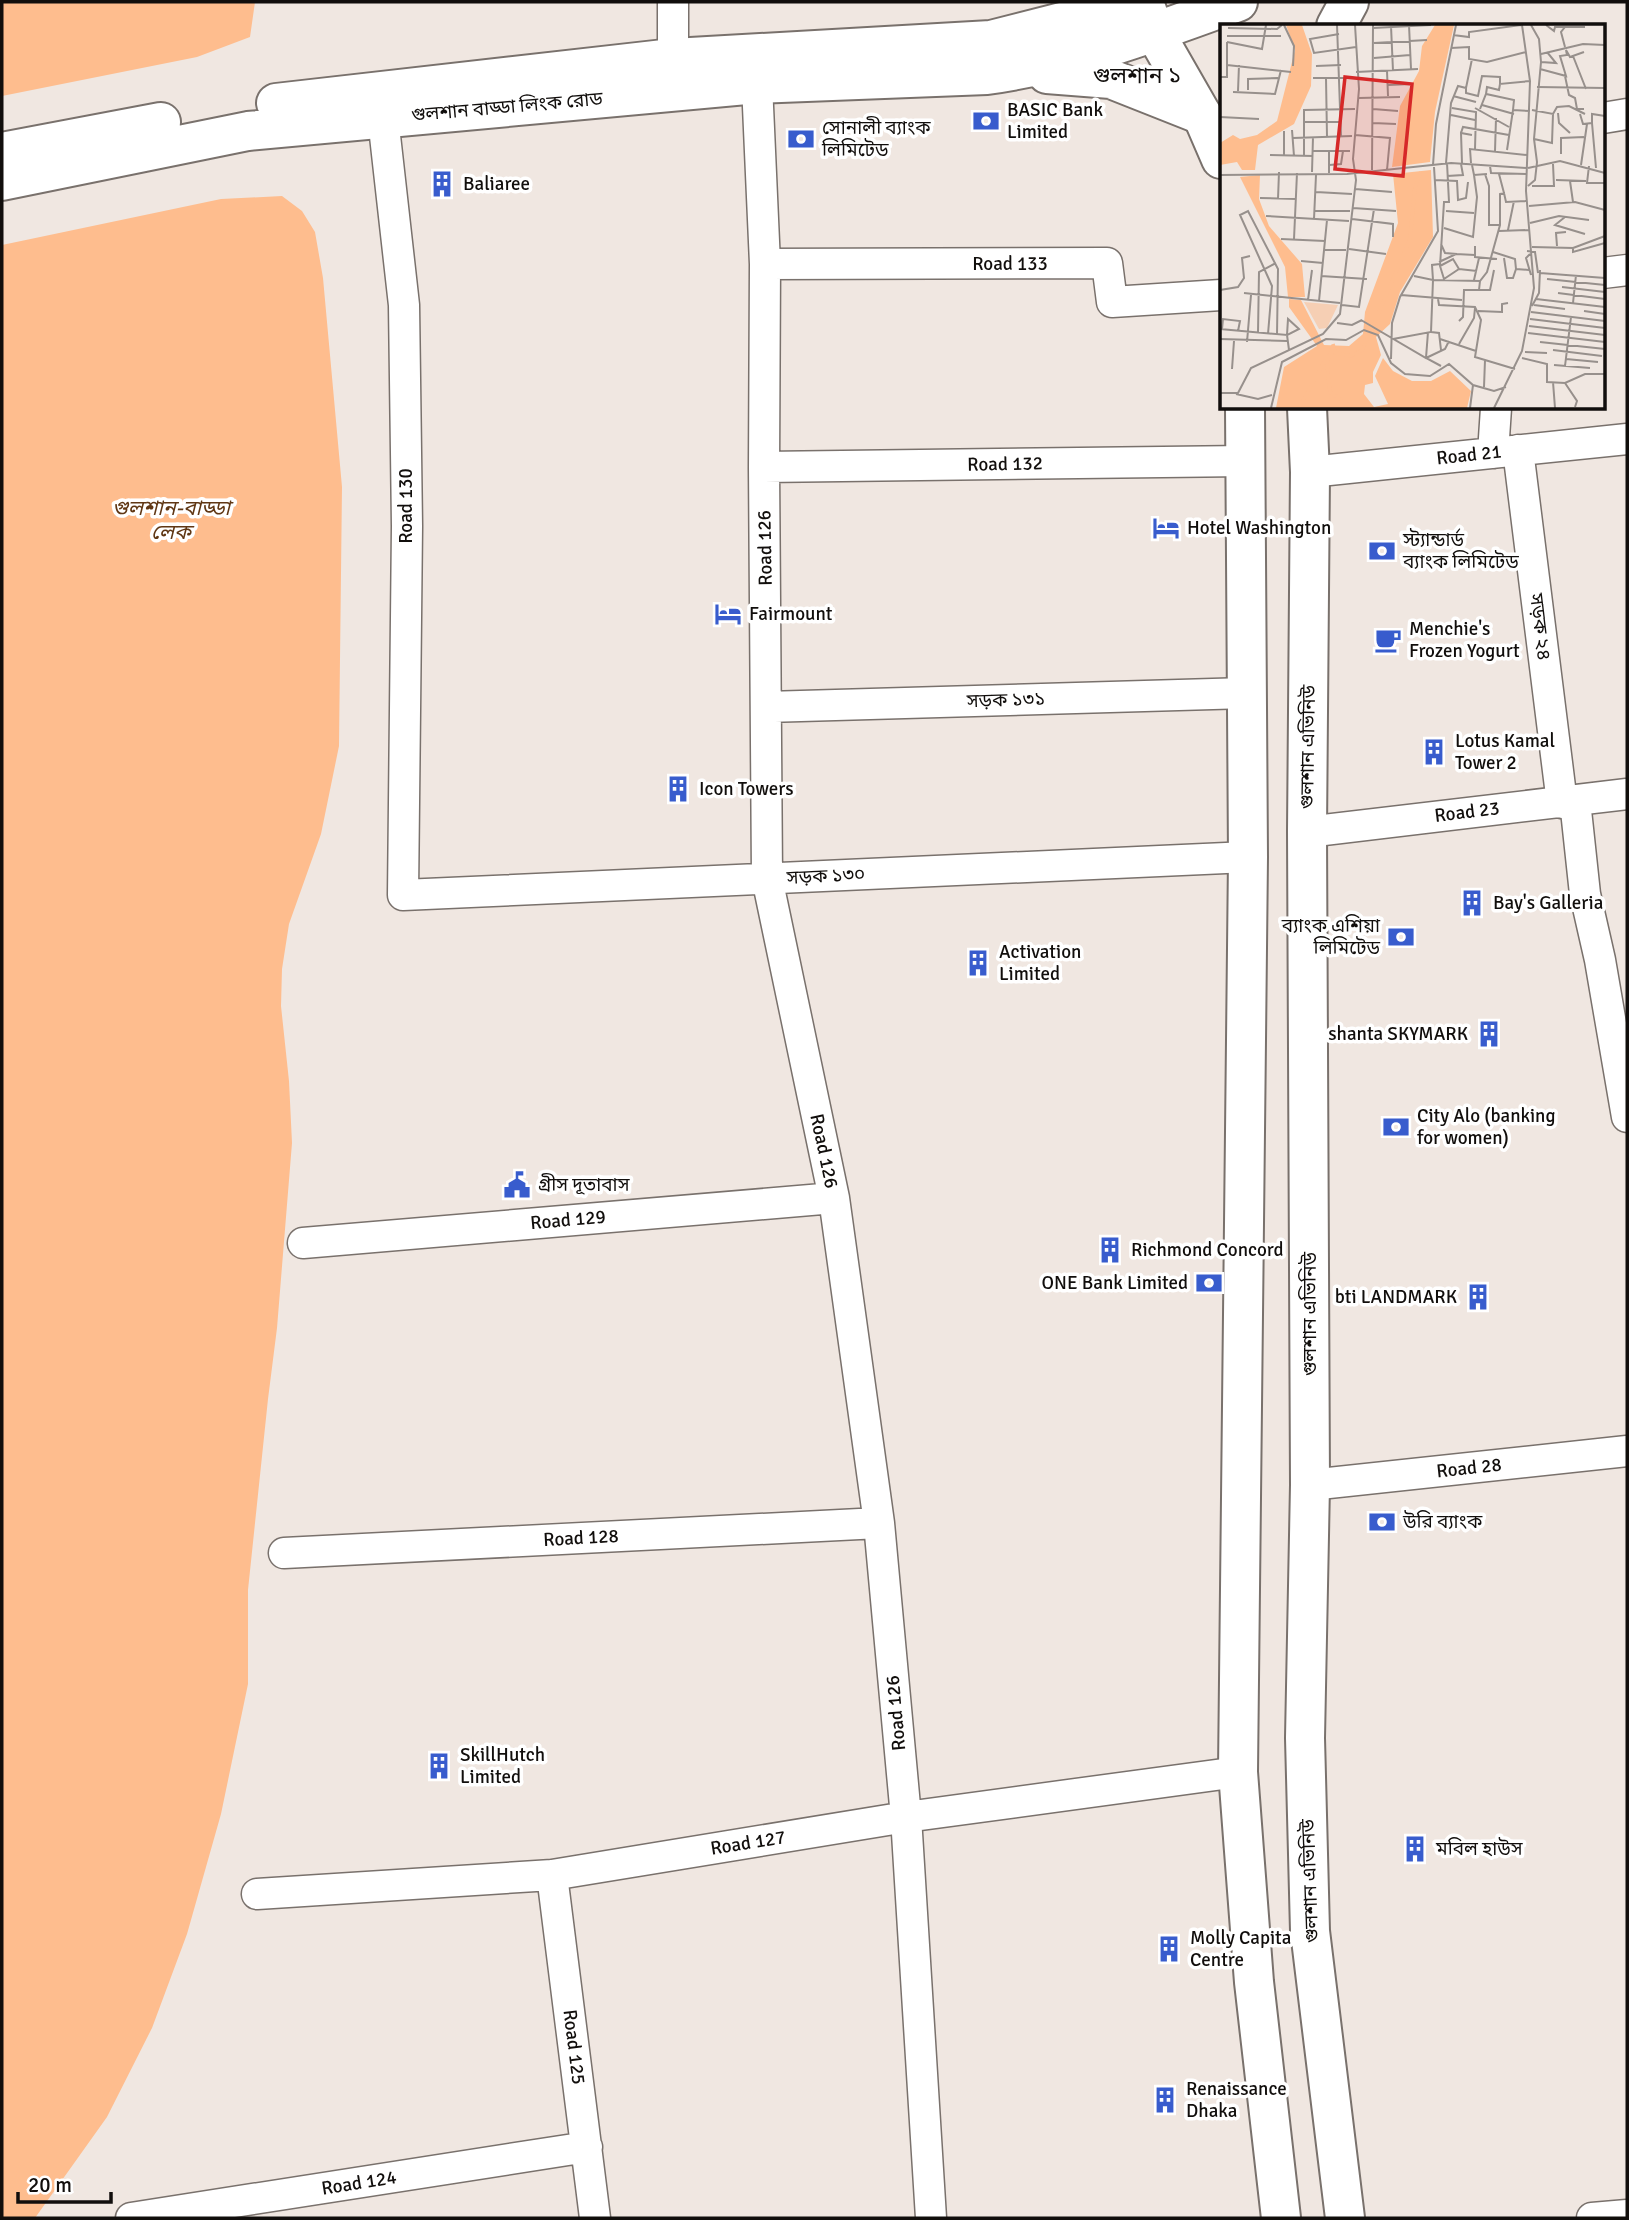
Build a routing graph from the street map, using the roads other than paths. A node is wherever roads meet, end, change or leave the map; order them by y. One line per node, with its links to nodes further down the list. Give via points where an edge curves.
1 (673, 2): 9 (street)
2 (1027, 2): 8 (main road)
3 (1126, 2): 8 (main road, গুলশান বাড্ডা লিংক রোড)
4 (1349, 2): 7 (main road)
5 (1226, 10): 6 (main road)
6 (1150, 18): 10 (main road, via 1101,50); 13 (main road)
7 (1337, 24)
8 (991, 40): 9 (main road, গুলশান বাড্ডা লিংক রোড)
9 (673, 58): 16 (main road, গুলশান বাড্ডা লিংক রোড, via 245,107)
10 (1017, 71): 11 (main road, গুলশান বাড্ডা লিংক রোড); 13 (main road, via 1111,79)
11 (757, 84): 14 (main road, গুলশান বাড্ডা লিংক রোড); 19 (street, Road 126)
12 (1627, 114): 15 (street)
13 (1202, 115): 17 (main road)
14 (383, 118): 18 (main road, গুলশান বাড্ডা লিংক রোড, via 248,131); 38 (street, Road 130, via 404,304)
15 (1604, 118)
16 (2, 152)
17 (1220, 157)
18 (2, 181)
19 (765, 264): 22 (street, Road 133, via 1107,263 1112,302); 29 (street, Road 126)
20 (1627, 270): 21 (street)
21 (1604, 273)
22 (1220, 295)
23 (1245, 410): 28 (main road)
24 (1307, 410): 30 (main road, গুলশান এভিনিউ)
25 (1496, 410): 27 (street, সড়ক ২৪)
26 (1627, 439): 27 (street, Road 21)
27 (1506, 451): 30 (street, Road 21); 34 (street, সড়ক ২৪)
28 (1246, 461): 29 (street, Road 132); 31 (main road)
29 (764, 467): 32 (street, Road 126)
30 (1310, 472): 35 (main road, গুলশান এভিনিউ)
31 (1247, 693): 32 (street, সড়ক ১৩১); 36 (main road)
32 (766, 707): 37 (street, Road 126)
33 (1627, 794): 34 (street, Road 23)
34 (1569, 802): 35 (street, Road 23); 39 (street, সড়ক ২৪)
35 (1307, 832): 43 (main road, গুলশান এভিনিউ)
36 (1248, 857): 37 (street, সড়ক ১৩০); 46 (main road)
37 (767, 878): 38 (street, সড়ক ১৩০); 40 (street, Road 126)
38 (403, 895)
39 (1627, 1116)
40 (834, 1198): 41 (street, Road 129); 44 (street, Road 126)
41 (303, 1243)
42 (1627, 1451): 43 (street, Road 28)
43 (1310, 1485): 56 (main road, গুলশান এভিনিউ, via 1305,1738 1310,1931)
44 (879, 1523): 45 (street, Road 128); 47 (street, Road 126)
45 (284, 1553)
46 (1238, 1772): 47 (street, Road 127); 55 (main road, via 1254,1982)
47 (906, 1817): 48 (street, Road 127); 54 (street, Road 126)
48 (552, 1875): 49 (street, Road 127); 50 (street, Road 125)
49 (257, 1894)
50 (587, 2147): 52 (street, Road 124); 53 (street, Road 125)
51 (1627, 2215): 57 (street)
52 (131, 2218)
53 (595, 2218)
54 (931, 2218)
55 (1281, 2218)
56 (1345, 2218)
57 (1592, 2218)

